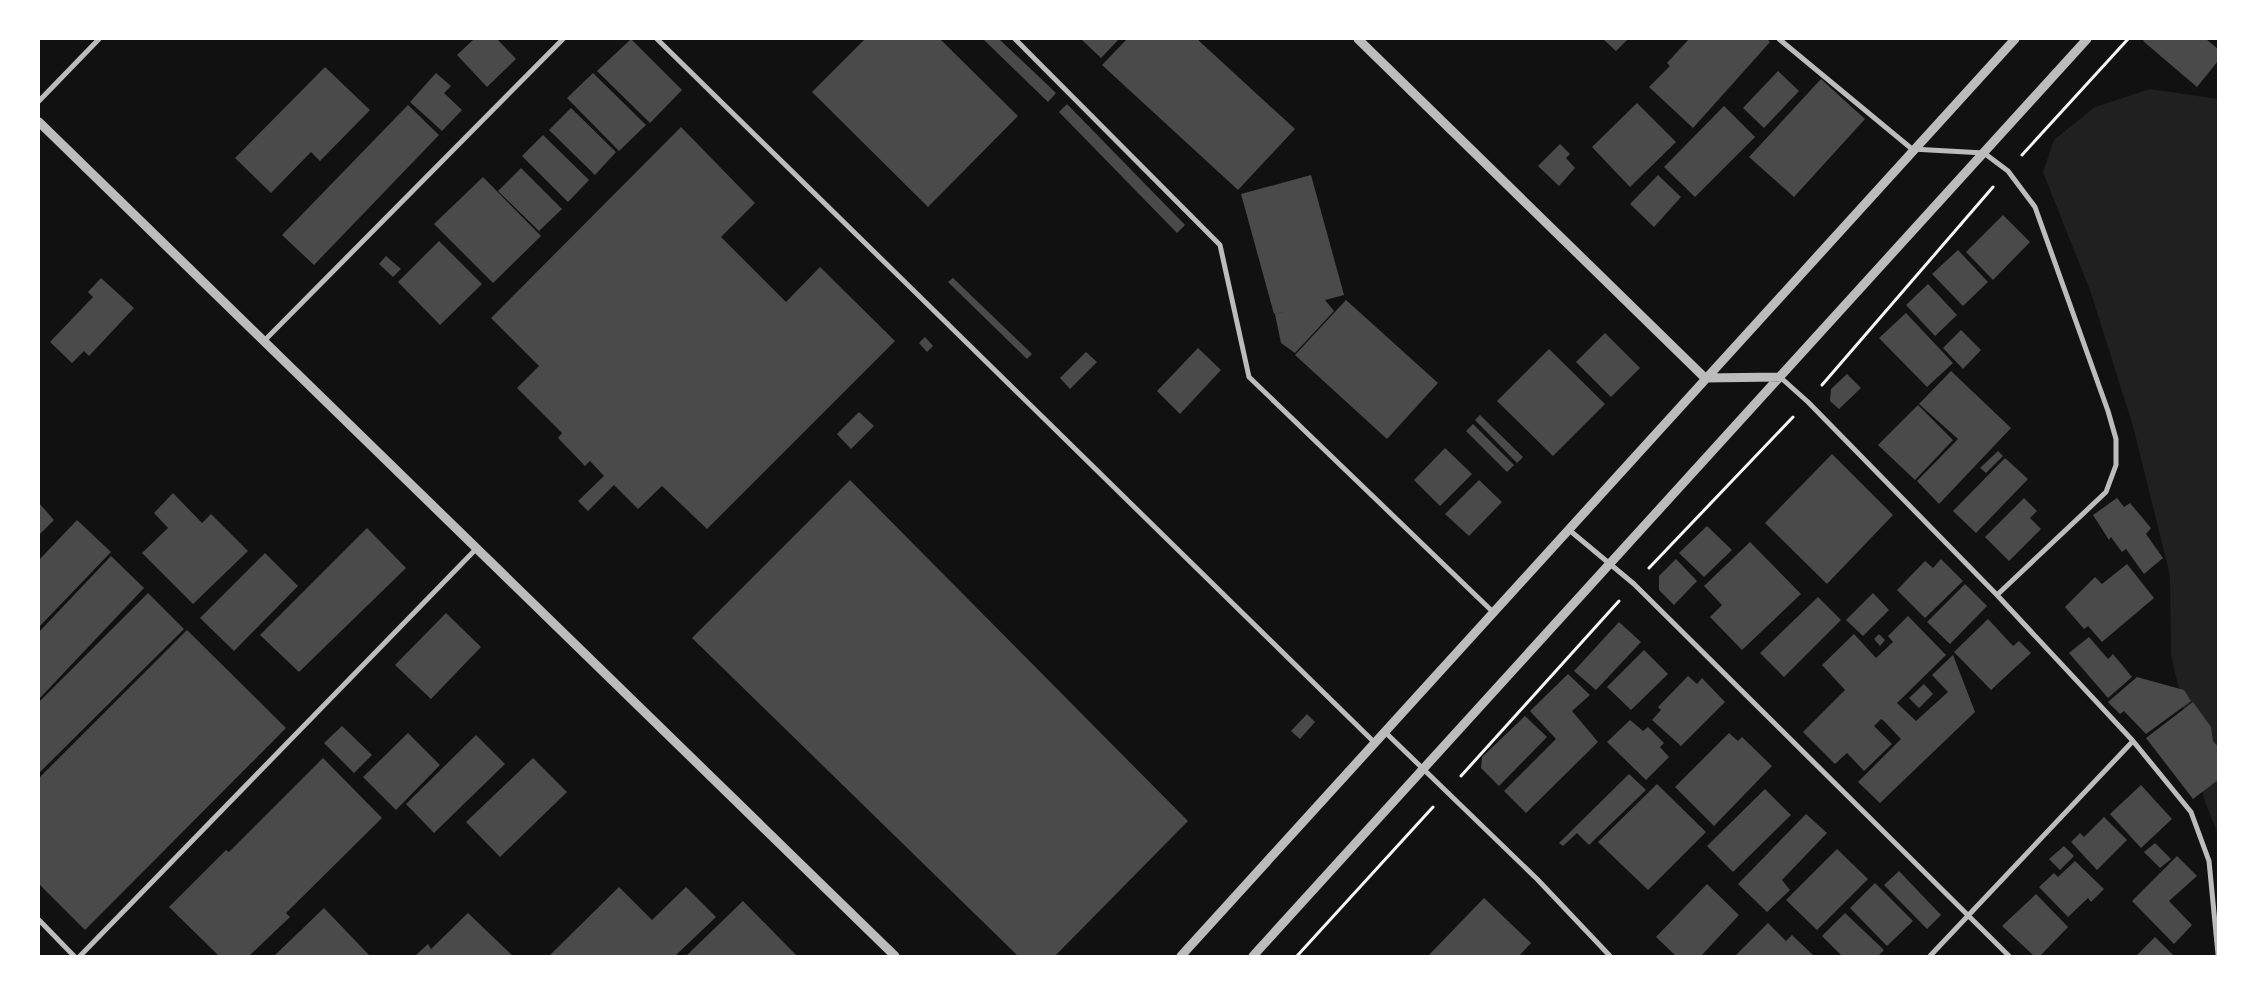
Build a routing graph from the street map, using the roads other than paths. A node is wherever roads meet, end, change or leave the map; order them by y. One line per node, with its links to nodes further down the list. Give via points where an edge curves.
1 (99, 39): 9 (street)
2 (564, 39): 13 (street)
3 (657, 39): 23 (street)
4 (1015, 39): 20 (street, via 1220,246 1249,377)
5 (1358, 39): 14 (street)
6 (1780, 39): 11 (street)
7 (2015, 39): 11 (street)
8 (2087, 39): 12 (street)
9 (39, 101)
10 (39, 122): 13 (street)
11 (1912, 149): 12 (street); 14 (street)
12 (1984, 153): 15 (street); 19 (street, via 2008,171 2035,207 2116,439 2116,465 2106,492)
13 (265, 340): 17 (street)
14 (1705, 378): 15 (street); 16 (street)
15 (1780, 378): 18 (street); 19 (street, via 1808,402)
16 (1568, 529): 18 (street); 20 (street)
17 (477, 548): 29 (street); 30 (street)
18 (1610, 564): 24 (street); 25 (street, via 1634,584)
19 (1997, 596): 22 (street)
20 (1493, 612): 21 (street)
21 (1385, 732): 23 (street); 24 (street)
22 (2134, 741): 25 (street); 27 (street, via 2191,812 2209,861)
23 (1375, 743): 31 (street)
24 (1424, 769): 32 (street); 33 (street, via 1538,879)
25 (1968, 917): 34 (street); 35 (street)
26 (39, 920): 28 (street)
27 (2218, 954)
28 (74, 956)
29 (80, 956)
30 (895, 956)
31 (1182, 956)
32 (1253, 956)
33 (1610, 956)
34 (1930, 956)
35 (2009, 956)

